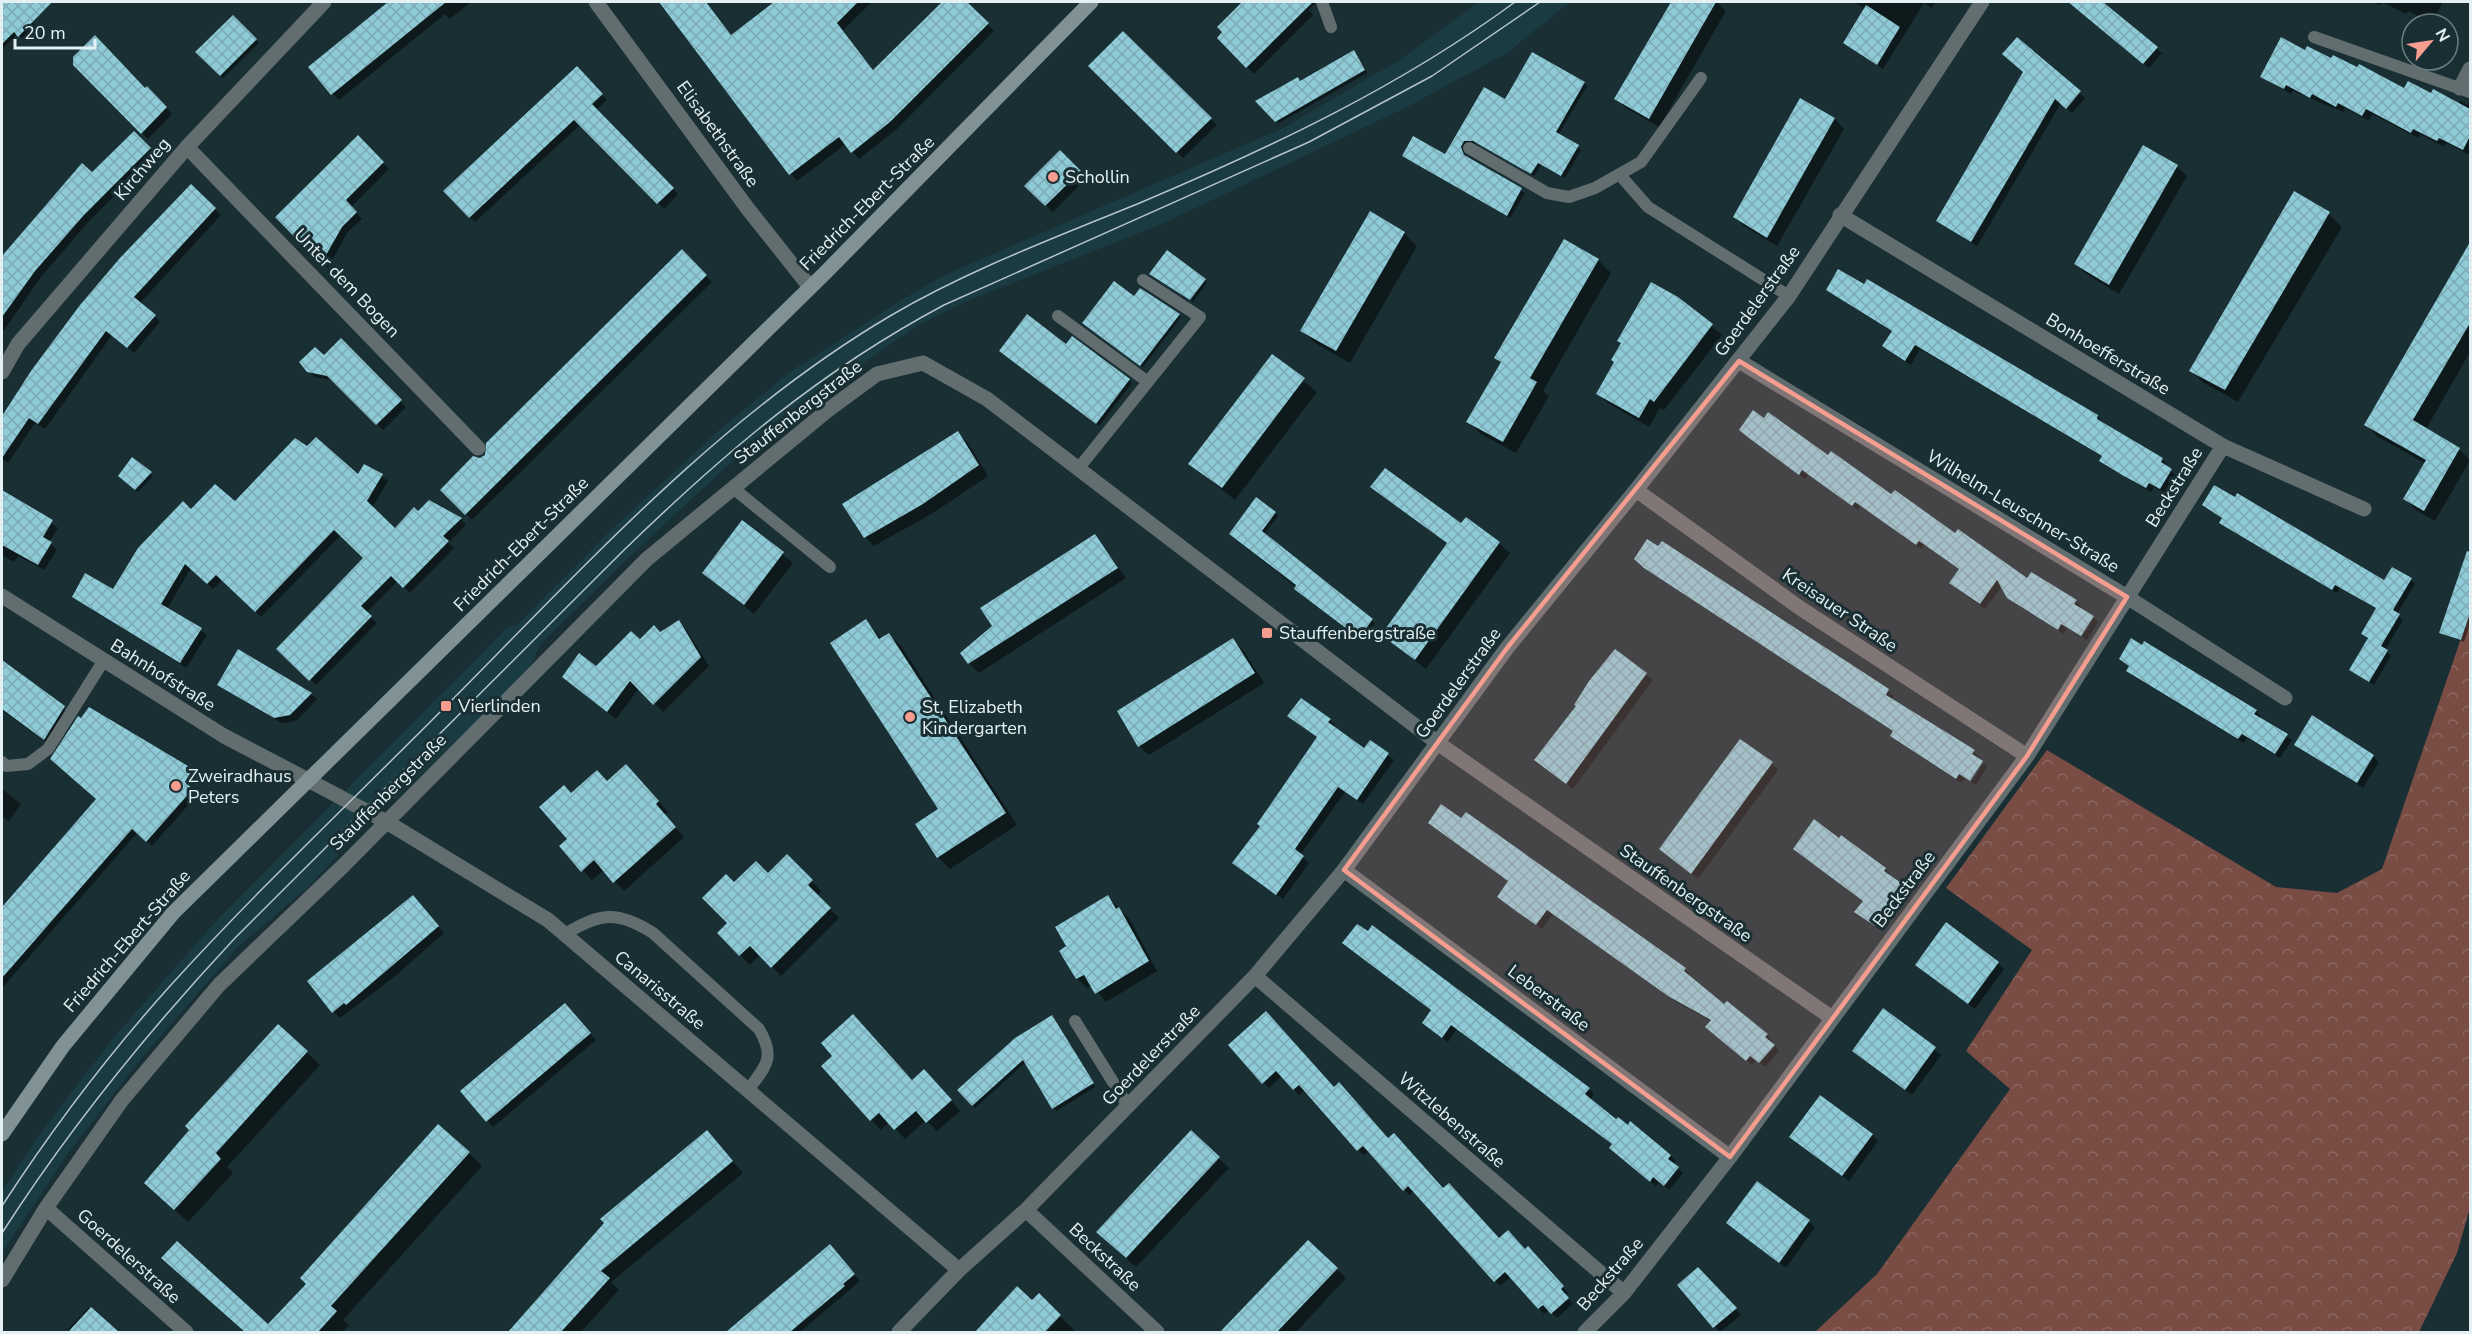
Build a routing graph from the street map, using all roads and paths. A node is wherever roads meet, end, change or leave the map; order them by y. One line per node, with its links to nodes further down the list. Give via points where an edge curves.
1 (324, 2): 11 (street, Kirchweg)
2 (596, 2): 16 (street, Elisabethstraße)
3 (1091, 2): 16 (main road, Friedrich-Ebert-Straße)
4 (1322, 2): 6 (lane)
5 (1982, 2): 14 (street, Goerdelerstraße)
6 (1330, 27)
7 (2314, 37): 10 (lane)
8 (2470, 69): 10 (street)
9 (1701, 78): 13 (lane, via 1641,162)
10 (2465, 90)
11 (187, 147): 20 (street, Kirchweg, via 18,344); 23 (street, Unter dem Bogen)
12 (1469, 148): 13 (lane, via 1547,193 1569,197)
13 (1620, 175): 17 (lane, via 1648,207)
14 (1840, 215): 17 (street, Goerdelerstraße); 22 (street, Bonhoefferstraße)
15 (1143, 280): 21 (lane, via 1200,317)
16 (810, 287): 36 (main road, Friedrich-Ebert-Straße)
17 (1789, 296): 19 (street, Goerdelerstraße)
18 (1058, 316): 21 (lane)
19 (1739, 361): 26 (street, Goerdelerstraße); 30 (street, Wilhelm-Leuschner-Straße)
20 (2, 372)
21 (1148, 382): 24 (lane)
22 (2223, 446): 27 (street, Bonhoefferstraße); 30 (street, Beckstraße)
23 (478, 448)
24 (1078, 469): 25 (street, Stauffenbergstraße, via 987,399 923,363 877,374); 33 (street, Stauffenbergstraße)
25 (734, 488): 28 (lane); 37 (street, Stauffenbergstraße, via 647,559)
26 (1636, 490): 33 (street, Goerdelerstraße, via 1507,648); 34 (street, Kreisauer Straße, via 1800,608)
27 (2364, 509)
28 (830, 567)
29 (2, 596): 31 (street, Bahnhofstraße)
30 (2127, 597): 32 (street, Wilhelm-Leuschner-Straße); 34 (street, Beckstraße)
31 (104, 660): 35 (lane, via 48,749 28,764 6,766); 36 (street, Bahnhofstraße, via 224,736)
32 (2285, 698)
33 (1439, 744): 38 (street, Goerdelerstraße); 41 (street, Stauffenbergstraße)
34 (2027, 756): 41 (street, Beckstraße)
35 (2, 762)
36 (308, 780): 37 (street, Canarisstraße); 45 (main road, Friedrich-Ebert-Straße, via 173,913 63,1046)
37 (385, 821): 39 (street, Canarisstraße); 47 (street, Stauffenbergstraße, via 219,985 122,1100)
38 (1344, 870): 40 (street, Goerdelerstraße); 46 (street, Leberstraße)
39 (565, 934): 43 (street, Canarisstraße); 43 (lane, via 590,920 610,916 634,921 653,933 759,1029 769,1056 766,1067)
40 (1255, 976): 44 (street, Goerdelerstraße); 51 (street, Witzlebenstraße)
41 (1832, 1018): 46 (street, Beckstraße)
42 (1075, 1020): 44 (lane)
43 (748, 1090): 49 (street, Canarisstraße)
44 (1128, 1106): 48 (street, Goerdelerstraße)
45 (2, 1134)
46 (1730, 1156): 51 (street, Beckstraße)
47 (46, 1208): 50 (street, Stauffenbergstraße); 52 (street, Goerdelerstraße)
48 (1026, 1210): 49 (street, Goerdelerstraße); 54 (street, Beckstraße)
49 (959, 1270): 53 (street, Goerdelerstraße)
50 (2, 1280)
51 (1624, 1293): 55 (street, Beckstraße)
52 (186, 1332)
53 (899, 1332)
54 (1157, 1332)
55 (1585, 1332)

